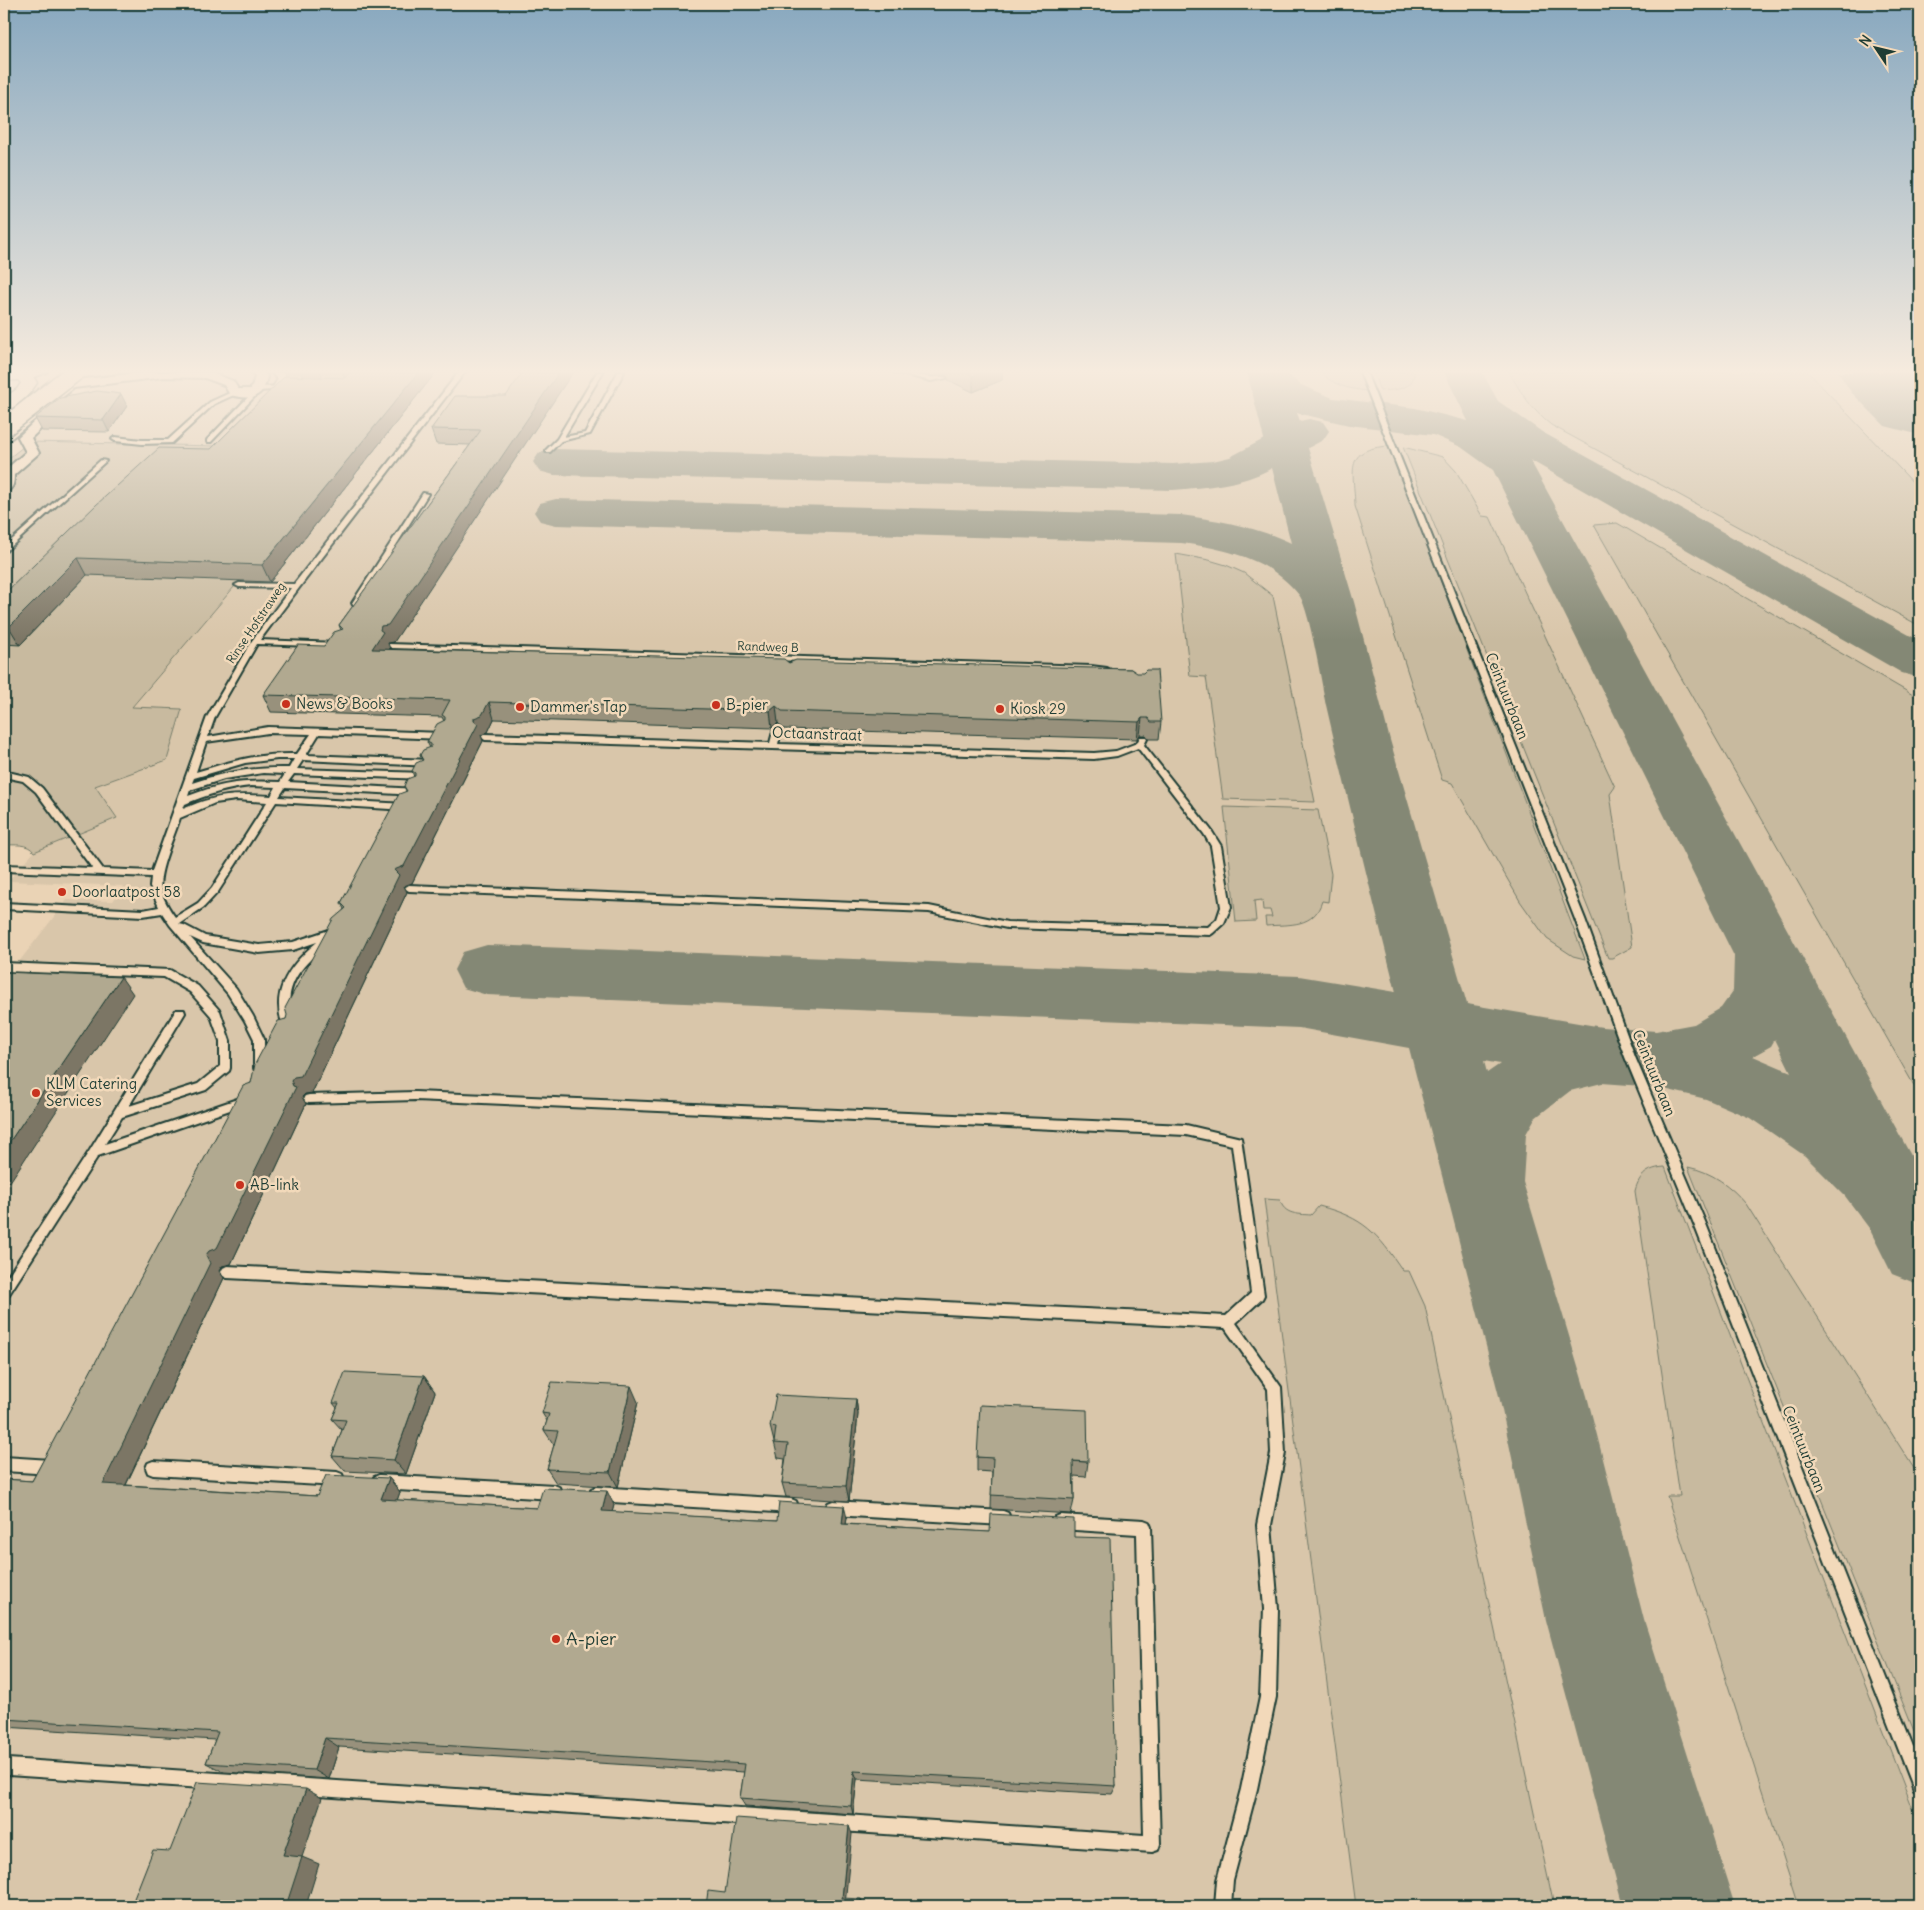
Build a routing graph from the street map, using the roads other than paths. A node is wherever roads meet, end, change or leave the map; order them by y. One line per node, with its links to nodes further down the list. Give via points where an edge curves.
1 (23, 461): 5 (street, via 8,474)
2 (103, 461): 7 (lane)
3 (393, 461): 9 (lane, Rinse Hofstraweg)
4 (1398, 461): 62 (lane, Ceintuurbaan, via 1580,919 1630,1057 1700,1224)
5 (4, 488)
6 (425, 494): 10 (lane)
7 (4, 550)
8 (239, 585): 9 (lane)
9 (296, 586): 12 (lane, Rinse Hofstraweg)
10 (351, 611)
11 (336, 636): 13 (lane)
12 (255, 642): 13 (lane); 23 (lane, Rinse Hofstraweg, via 211,717)
13 (330, 644): 14 (lane)
14 (344, 645)
15 (392, 646): 16 (lane, Randweg B)
16 (796, 659): 17 (lane); 18 (lane, Randweg B, via 1091,668)
17 (794, 668)
18 (1116, 672)
19 (778, 728): 24 (lane)
20 (316, 732): 21 (lane); 23 (lane, via 268,730); 25 (lane)
21 (446, 736)
22 (485, 737): 24 (lane, Octaanstraat)
23 (203, 740): 30 (lane, Rinse Hofstraweg)
24 (773, 746): 41 (lane, Octaanstraat, via 1094,756 1117,754 1141,742 1216,846 1226,907 1221,921 1210,931 1007,924 929,908)
25 (300, 757): 26 (lane); 27 (lane); 30 (lane, via 244,760)
26 (432, 763)
27 (291, 771): 29 (lane); 31 (lane); 32 (lane, via 239,772)
28 (4, 774): 39 (lane, via 26,779 39,790)
29 (425, 776)
30 (189, 777): 32 (lane, Rinse Hofstraweg)
31 (282, 785): 33 (lane); 34 (lane); 35 (lane, via 230,784)
32 (185, 789): 35 (lane, Rinse Hofstraweg)
33 (417, 792)
34 (272, 799): 36 (lane); 37 (lane, via 222,798); 44 (lane, via 215,890 201,905)
35 (180, 802): 37 (lane, Rinse Hofstraweg)
36 (409, 807)
37 (176, 816): 40 (lane, Rinse Hofstraweg)
38 (4, 868): 39 (lane)
39 (100, 872): 40 (lane)
40 (156, 874): 43 (lane, Rinse Hofstraweg, via 155,887)
41 (409, 888)
42 (4, 906): 43 (lane, via 143,912)
43 (164, 909): 44 (lane, Rinse Hofstraweg)
44 (173, 923): 47 (lane, Rinse Hofstraweg, via 203,939 259,949 293,946 338,930 297,966 283,994 285,1021); 48 (lane, Rinse Hofstraweg, via 232,991 249,1019 259,1039)
45 (4, 967): 51 (lane, via 166,972 194,989 216,1014 225,1041 224,1068 202,1087)
46 (180, 1013): 51 (lane)
47 (291, 1033)
48 (259, 1078)
49 (257, 1096): 52 (lane)
50 (309, 1099): 55 (lane, via 415,1096 1186,1130 1237,1141 1258,1296)
51 (118, 1114): 52 (lane)
52 (94, 1153): 54 (lane)
53 (227, 1272): 55 (lane)
54 (4, 1292)
55 (1228, 1322): 63 (lane, via 1274,1387 1278,1453 1264,1525 1271,1609 1268,1697 1249,1789 1225,1880)
56 (4, 1464): 57 (lane)
57 (51, 1467)
58 (153, 1468): 59 (lane)
59 (1015, 1519)
60 (1044, 1521): 61 (lane, via 1144,1527 1152,1844)
61 (8, 1767)
62 (1920, 1784)
63 (1223, 1906)

